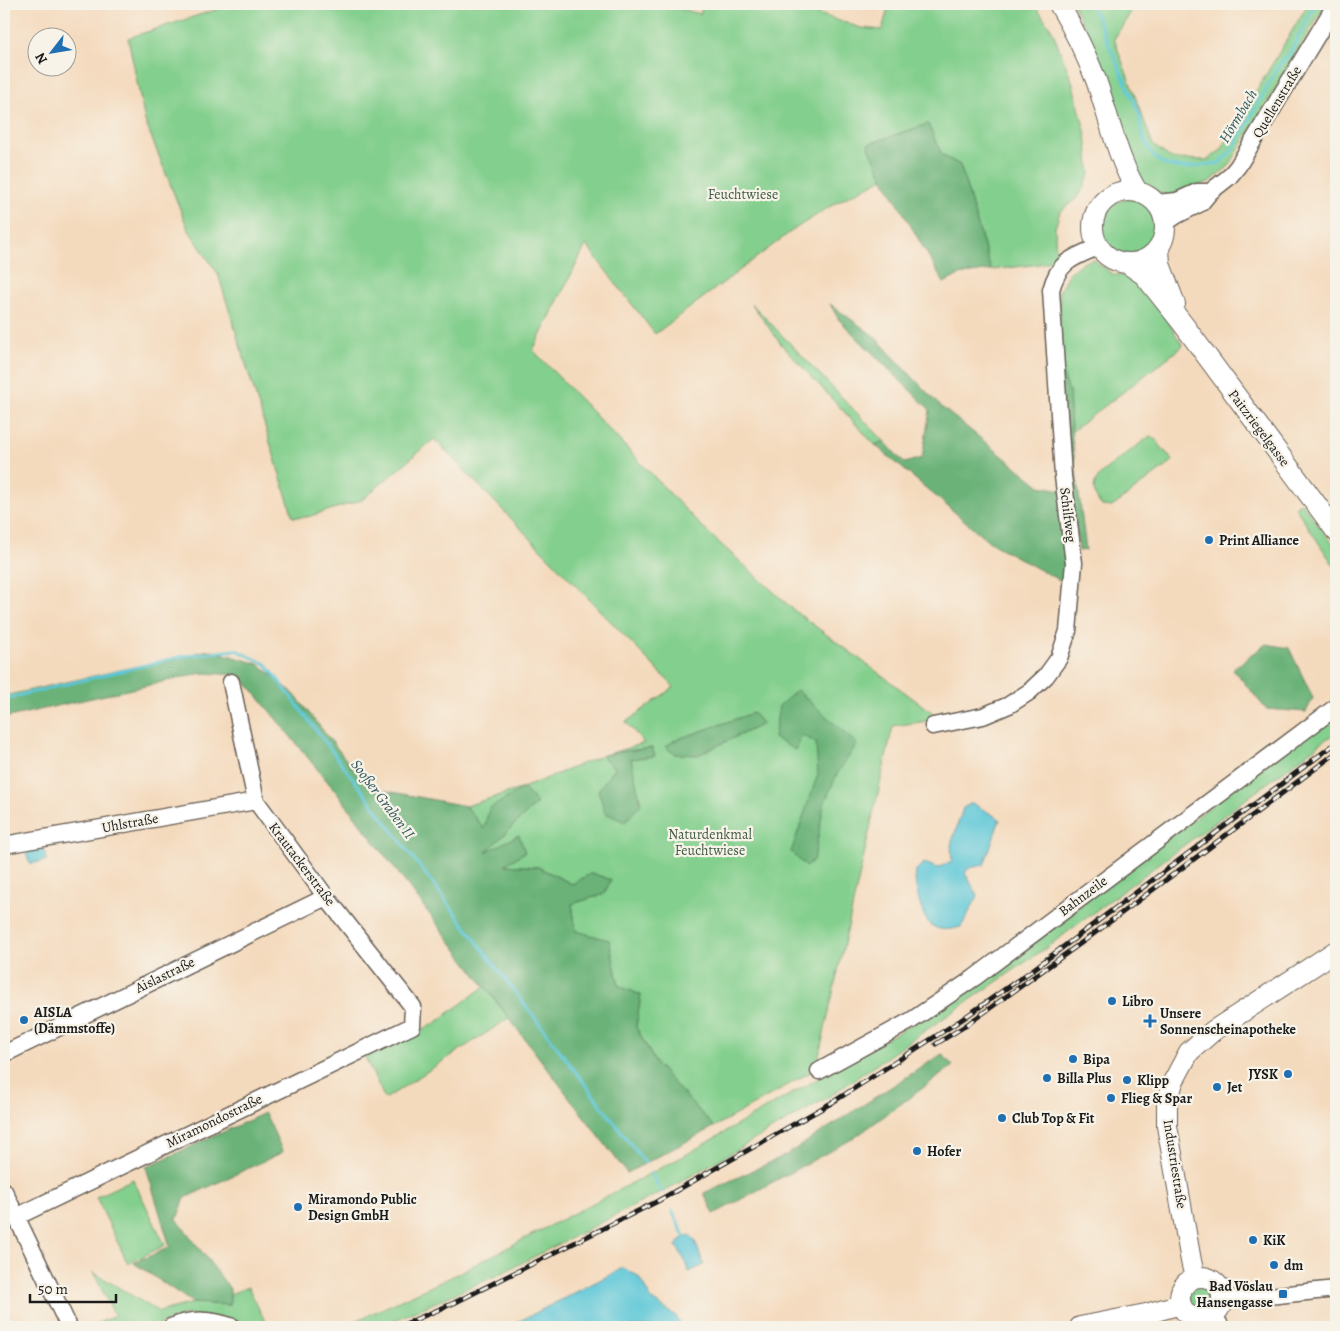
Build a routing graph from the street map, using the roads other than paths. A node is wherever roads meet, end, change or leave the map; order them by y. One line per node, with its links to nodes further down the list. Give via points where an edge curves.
1 (1059, 4): 3 (main road, via 1096,80)
2 (1336, 4): 5 (street, Quellenstraße, via 1238,166 1229,178)
3 (1109, 122): 4 (main road); 6 (main road)
4 (1137, 192): 6 (main road); 7 (main road)
5 (1210, 192): 7 (street, Quellenstraße, via 1197,192 1177,201); 8 (street, Quellenstraße, via 1201,203)
6 (1113, 194): 9 (main road, via 1103,201 1092,223)
7 (1156, 203): 8 (main road)
8 (1165, 223): 10 (main road)
9 (1098, 247): 11 (main road, via 1111,259); 16 (street, Schilfweg, via 1070,258 1058,272 1051,290 1063,476 1074,562 1068,631 1059,658 1029,692 1009,705 983,716)
10 (1159, 248): 11 (main road, via 1146,260); 12 (main road, Paitzriegelgasse, via 1160,264)
11 (1128, 264): 12 (main road, Paitzriegelgasse, via 1144,275)
12 (1184, 324): 13 (main road, Paitzriegelgasse)
13 (1336, 531)
14 (231, 682): 17 (street, Krautackerstraße)
15 (1336, 706): 23 (street, Bahnzeile, via 974,978 912,1020)
16 (933, 726)
17 (256, 801): 18 (street, Uhlstraße); 19 (street, Krautackerstraße)
18 (4, 845)
19 (326, 897): 21 (street, Krautackerstraße, via 413,1008); 22 (street, Aislastraße)
20 (1336, 951): 26 (main road, Industriestraße, via 1200,1042 1189,1052 1173,1082 1167,1103 1167,1126)
21 (412, 1026): 25 (street, Miramondostraße)
22 (4, 1054)
23 (819, 1071)
24 (4, 1191): 25 (street)
25 (16, 1217): 31 (street)
26 (1195, 1278): 28 (main road, via 1184,1285); 29 (main road, via 1215,1282 1221,1293)
27 (1336, 1288): 29 (street, via 1240,1299)
28 (1181, 1304): 29 (main road, via 1194,1318); 30 (main road)
29 (1219, 1314)
30 (1148, 1321): 34 (main road)
31 (69, 1327)
32 (171, 1327): 33 (street, via 200,1320)
33 (233, 1327)
34 (1080, 1327)

